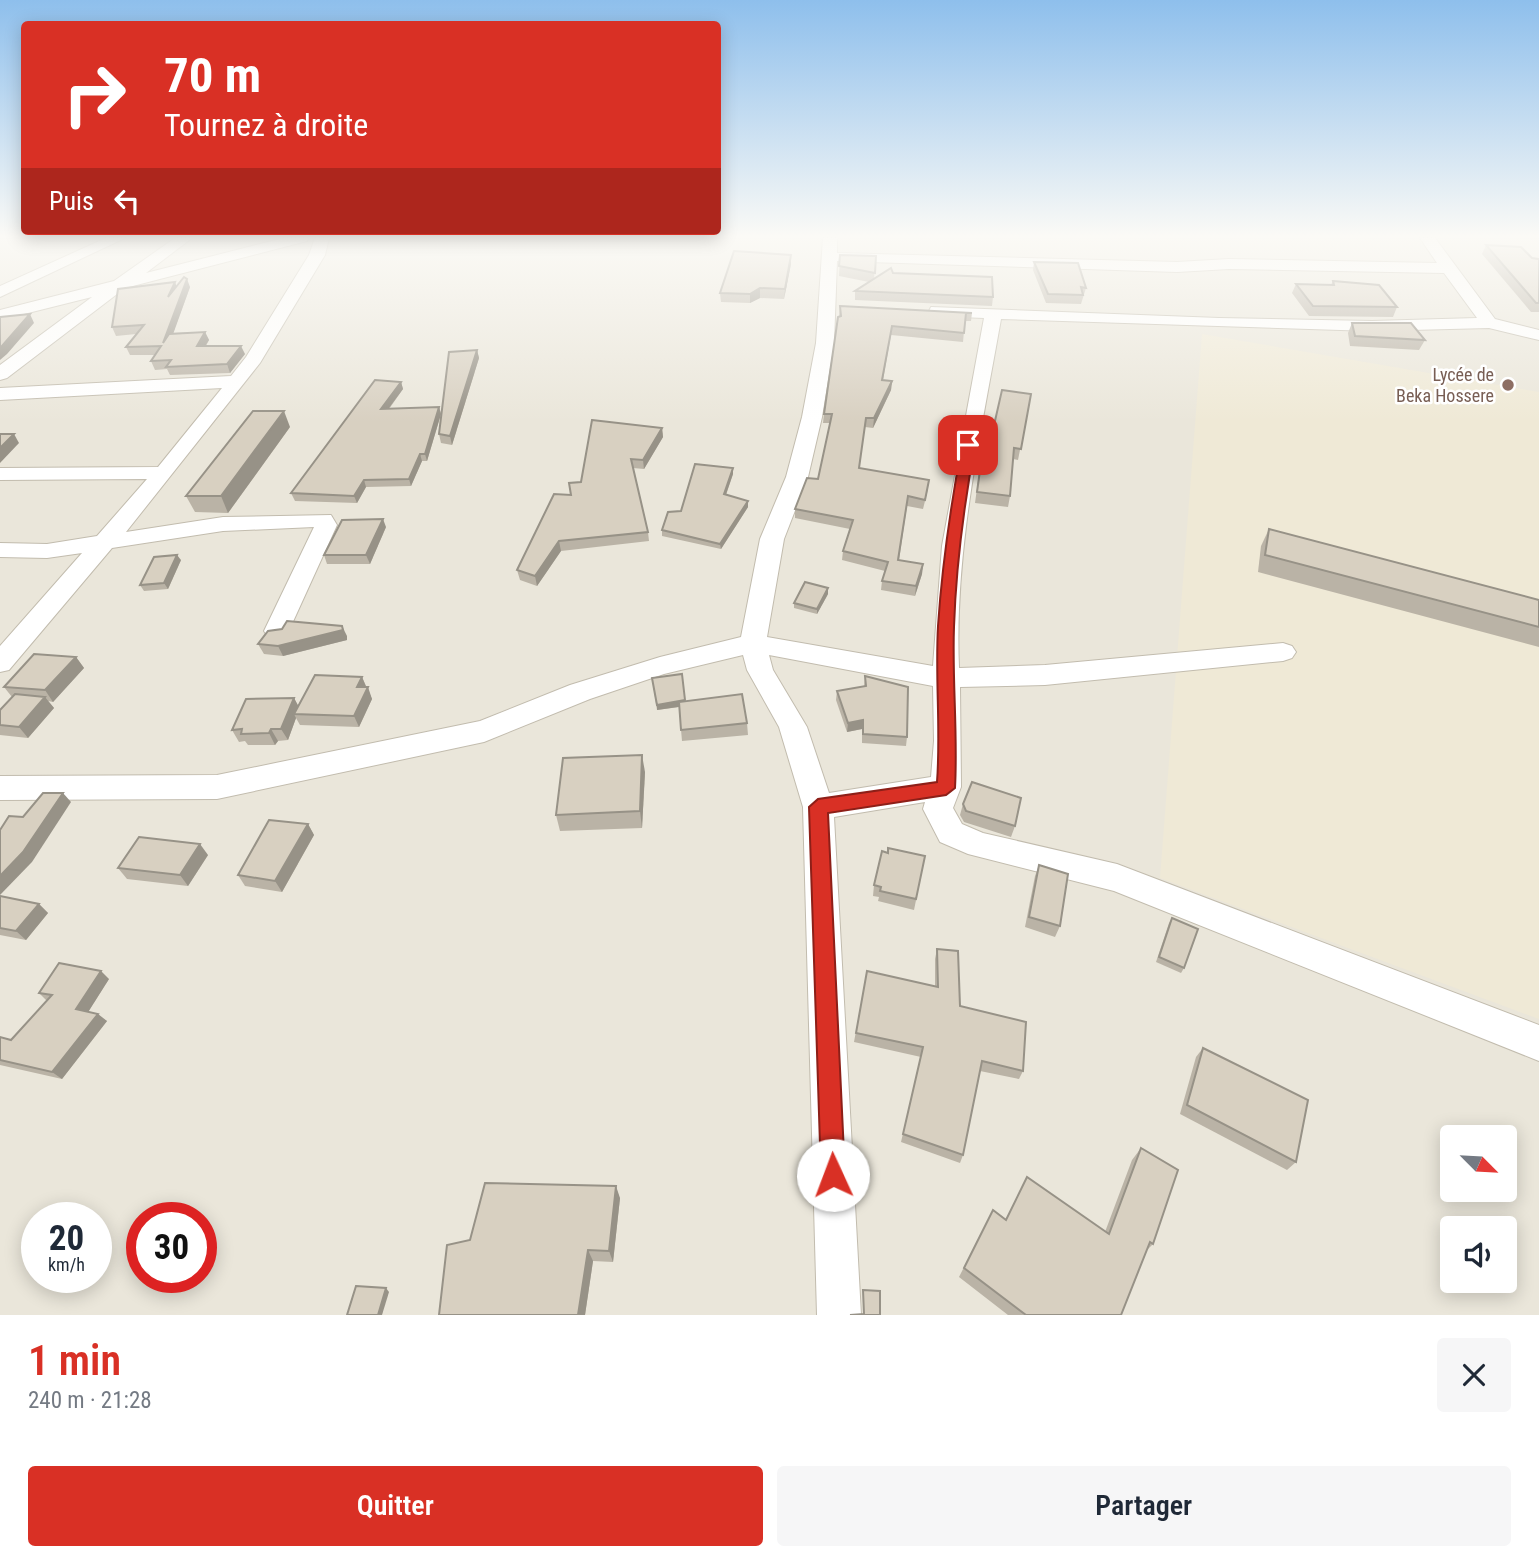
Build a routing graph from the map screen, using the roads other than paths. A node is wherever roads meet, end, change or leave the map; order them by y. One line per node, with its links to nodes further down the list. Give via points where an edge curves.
1 (57, 299): 8 (street)
2 (99, 299): 11 (street)
3 (292, 299): 12 (street)
4 (832, 299): 19 (street, via 812,417 797,477 772,539)
5 (1471, 299): 9 (street)
6 (919, 310): 7 (street)
7 (993, 314): 9 (street, via 1247,324); 22 (street, via 959,493)
8 (0, 315)
9 (1489, 323): 10 (street)
10 (1539, 335)
11 (0, 374)
12 (237, 381): 13 (street, via 66,394); 14 (street)
13 (0, 394)
14 (164, 473): 15 (street); 16 (street)
15 (0, 474)
16 (105, 540): 17 (street, via 47,551); 18 (street, via 223,524 323,520 326,525); 21 (street)
17 (0, 550)
18 (277, 631)
19 (753, 643): 22 (street); 24 (street, via 580,692 484,731 217,787); 25 (street, via 760,670 793,727)
20 (1283, 652): 22 (street, via 1045,675)
21 (0, 663)
22 (945, 678): 23 (street)
23 (946, 788): 25 (street); 26 (street, via 938,809 951,832 979,845 1117,878)
24 (0, 789)
25 (818, 807): 27 (street)
26 (1539, 1043)
27 (839, 1315)

